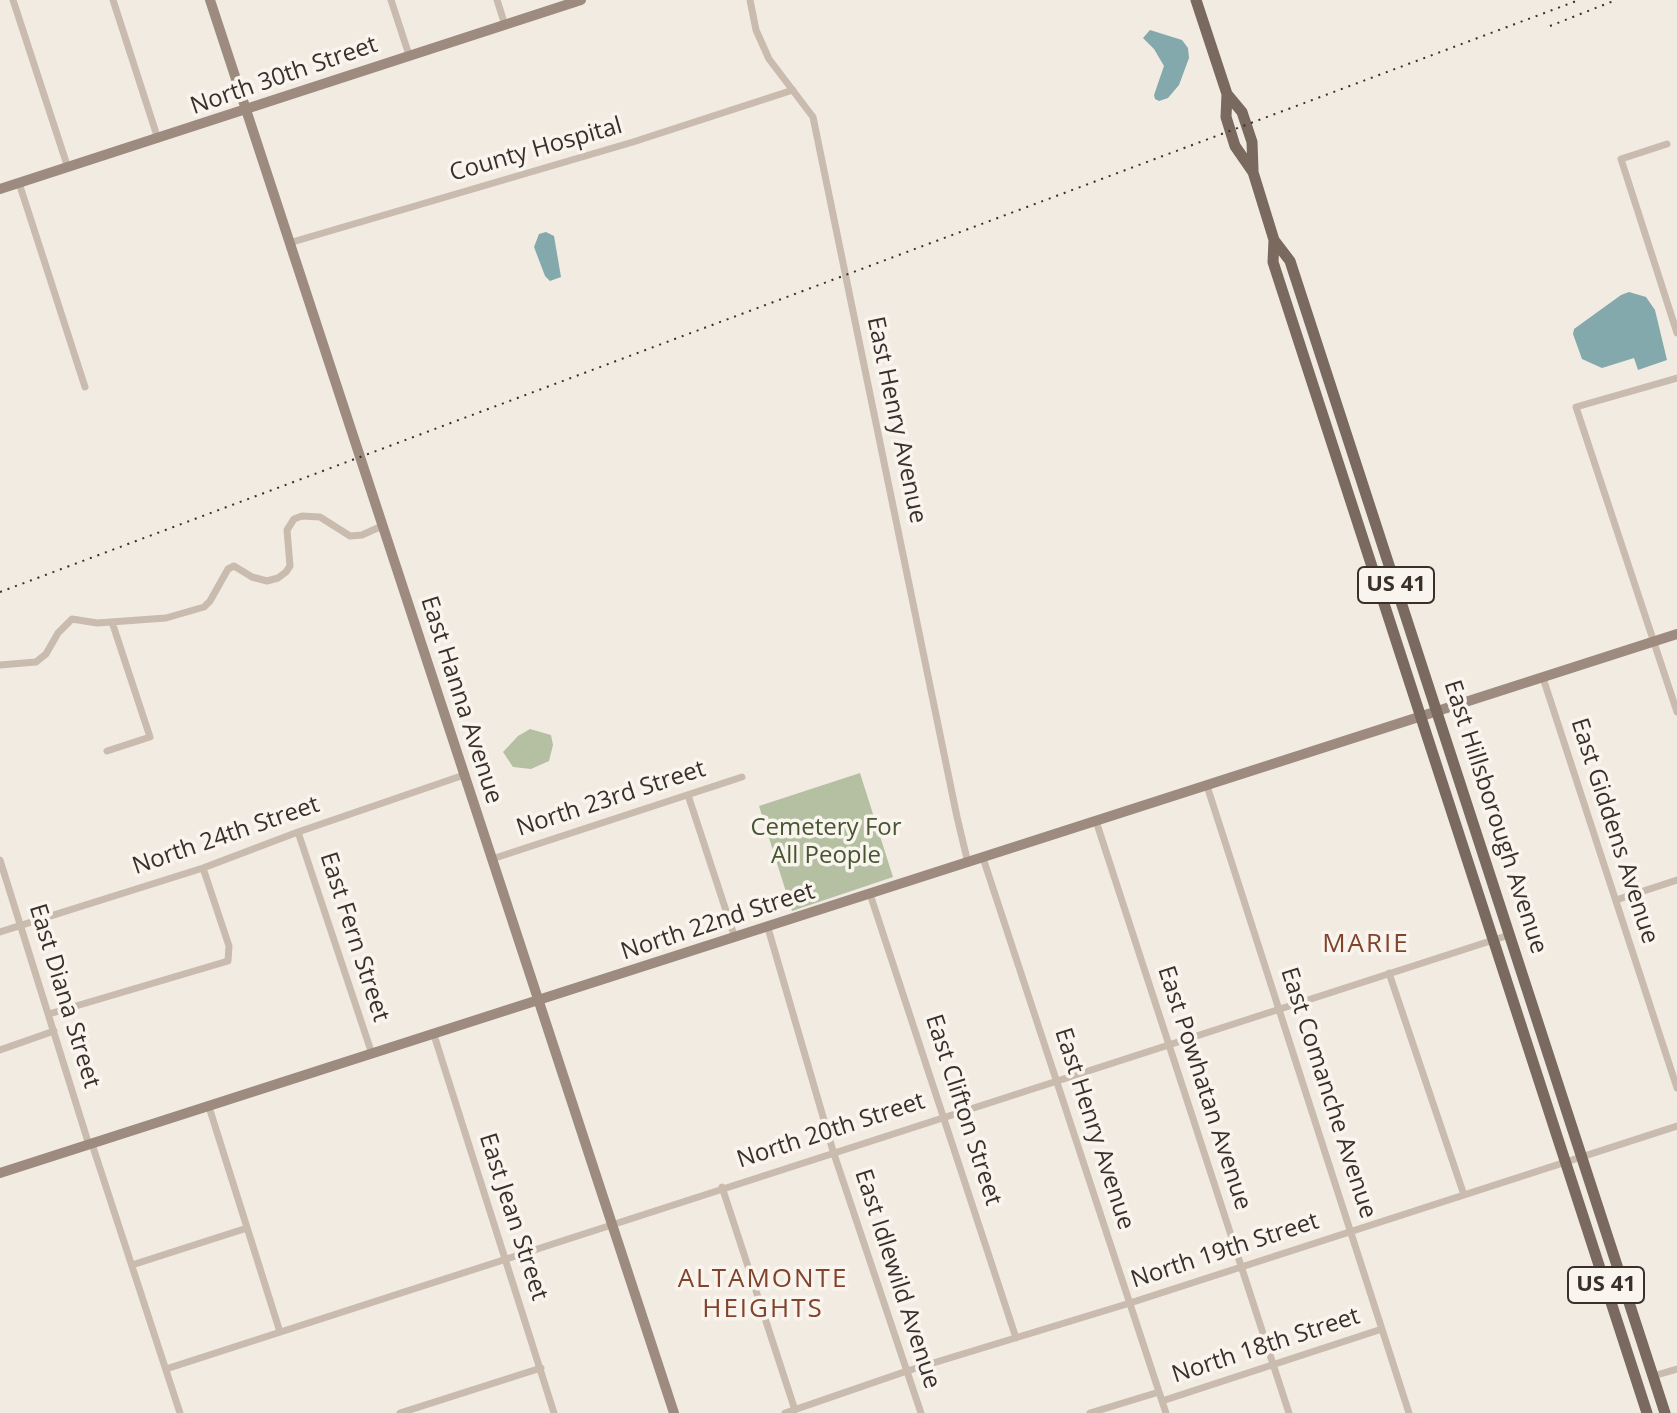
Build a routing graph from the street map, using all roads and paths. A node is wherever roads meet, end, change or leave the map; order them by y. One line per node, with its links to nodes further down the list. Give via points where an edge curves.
1 (13, 0): 15 (street)
2 (113, 0): 13 (street)
3 (210, 0): 12 (street, East Hanna Avenue)
4 (391, 0): 10 (street)
5 (497, 0): 9 (street)
6 (581, 0): 9 (street, North 30th Street)
7 (750, 0): 11 (street, East Henry Avenue, via 759,39)
8 (1196, 0): 18 (main road, East Hillsborough Avenue / US 41, via 1227,94 1242,112 1252,142 1253,172)
9 (505, 25): 10 (street, North 30th Street)
10 (409, 55): 12 (street, North 30th Street)
11 (793, 90): 19 (street, County Hospital); 42 (street, East Henry Avenue, via 813,117)
12 (246, 111): 13 (street, North 30th Street); 19 (street, East Hanna Avenue)
13 (158, 139): 15 (street, North 30th Street)
14 (1667, 144): 20 (street, via 1621,159)
15 (68, 168): 16 (street, North 30th Street)
16 (19, 183): 17 (street, North 30th Street); 22 (street)
17 (0, 189)
18 (1274, 240): 29 (main road, East Hillsborough Avenue / US 41, via 1290,261); 31 (main road, East Hillsborough Avenue / US 41, via 1273,262)
19 (289, 243): 23 (street, East Hanna Avenue)
20 (1677, 333)
21 (1677, 378): 26 (street, via 1576,407)
22 (85, 387)
23 (382, 526): 24 (street, via 350,536 320,517 302,516 287,530 290,566 278,578 252,577 234,566 204,607 177,617); 33 (street, East Hanna Avenue)
24 (112, 622): 27 (street, via 72,619 36,662); 32 (street, via 150,737)
25 (1677, 634): 26 (street, North 22nd Street)
26 (1654, 641): 28 (street, North 22nd Street); 30 (street)
27 (0, 665)
28 (1543, 678): 29 (street, North 22nd Street); 46 (street, East Giddens Avenue)
29 (1438, 712): 31 (street, North 22nd Street); 50 (main road, East Hillsborough Avenue / US 41)
30 (1677, 712)
31 (1422, 718): 35 (street, North 22nd Street); 52 (main road, East Hillsborough Avenue / US 41)
32 (107, 751)
33 (464, 775): 38 (street, North 24th Street); 40 (street, East Hanna Avenue)
34 (742, 777): 36 (street, North 23rd Street)
35 (1207, 786): 37 (street, North 22nd Street); 55 (street, East Comanche Avenue)
36 (688, 795): 40 (street, North 23rd Street); 51 (street)
37 (1096, 821): 39 (street, North 22nd Street); 59 (street, East Powhatan Avenue)
38 (298, 832): 43 (street, North 24th Street); 61 (street, East Fern Street)
39 (983, 858): 42 (street, North 22nd Street); 62 (street, East Henry Avenue)
40 (492, 859): 54 (street, East Hanna Avenue)
41 (0, 860): 47 (street, East Diana Street)
42 (968, 863): 45 (street, North 22nd Street)
43 (203, 868): 47 (street, North 24th Street); 56 (street, via 229,946 228,961)
44 (1677, 880): 46 (street)
45 (870, 894): 48 (street, North 22nd Street); 65 (street, East Clifton Street)
46 (1616, 900): 63 (street, East Giddens Avenue)
47 (22, 925): 49 (street, North 24th Street); 56 (street, East Diana Street)
48 (768, 928): 51 (street, North 22nd Street); 68 (street, East Idlewild Avenue)
49 (0, 932)
50 (1509, 935): 52 (street, North 20th Street); 69 (main road, East Hillsborough Avenue / US 41)
51 (735, 938): 54 (street, North 22nd Street)
52 (1493, 940): 53 (street, North 20th Street); 70 (main road, East Hillsborough Avenue / US 41)
53 (1389, 973): 55 (street, North 20th Street); 73 (street)
54 (539, 1001): 58 (street, North 22nd Street); 74 (street, East Hanna Avenue)
55 (1279, 1009): 59 (street, North 20th Street); 76 (street, East Comanche Avenue)
56 (49, 1014): 57 (street, East Diana Street)
57 (54, 1031): 60 (street); 67 (street, East Diana Street)
58 (434, 1035): 61 (street, North 22nd Street); 77 (street, East Jean Street)
59 (1168, 1045): 62 (street, North 20th Street); 79 (street, East Powhatan Avenue)
60 (0, 1050)
61 (372, 1054): 64 (street, North 22nd Street)
62 (1057, 1080): 65 (street, North 20th Street); 80 (street, East Henry Avenue)
63 (1677, 1088)
64 (209, 1107): 67 (street, North 22nd Street); 75 (street)
65 (944, 1115): 68 (street, North 20th Street); 83 (street, East Clifton Street)
66 (1677, 1126): 69 (street, North 19th Street)
67 (90, 1144): 71 (street, North 22nd Street); 78 (street, East Diana Street)
68 (833, 1151): 72 (street, North 20th Street); 88 (street, East Idlewild Avenue)
69 (1582, 1156): 70 (street, North 19th Street); 89 (main road, East Hillsborough Avenue / US 41)
70 (1566, 1163): 73 (street, North 19th Street); 103 (main road, East Hillsborough Avenue / US 41)
71 (0, 1173)
72 (722, 1187): 74 (street, North 20th Street); 92 (street)
73 (1464, 1195): 76 (street, North 19th Street)
74 (611, 1223): 77 (street, North 20th Street); 96 (street, East Hanna Avenue)
75 (247, 1228): 78 (street); 82 (street)
76 (1352, 1231): 79 (street, North 19th Street); 81 (street, East Comanche Avenue)
77 (506, 1259): 82 (street, North 20th Street); 85 (street, East Jean Street)
78 (132, 1265): 86 (street, East Diana Street)
79 (1241, 1267): 80 (street, North 19th Street); 84 (street, East Powhatan Avenue)
80 (1130, 1303): 83 (street, North 19th Street); 90 (street, East Henry Avenue)
81 (1382, 1329): 84 (street, North 18th Street); 102 (street, East Comanche Avenue)
82 (280, 1332): 86 (street, North 20th Street)
83 (1016, 1338): 88 (street, North 19th Street)
84 (1273, 1365): 91 (street, North 18th Street); 101 (street, East Powhatan Avenue)
85 (541, 1368): 94 (street); 95 (street, East Jean Street)
86 (166, 1369): 93 (street, East Diana Street)
87 (1677, 1369): 89 (street)
88 (907, 1371): 92 (street, North 19th Street); 98 (street, East Idlewild Avenue)
89 (1653, 1376): 104 (main road, East Hillsborough Avenue / US 41)
90 (1159, 1392): 91 (street, East Henry Avenue); 99 (street, North 18th Street)
91 (1162, 1401): 100 (street, East Henry Avenue)
92 (795, 1410): 97 (street, North 19th Street)
93 (180, 1413)
94 (400, 1413)
95 (554, 1413)
96 (674, 1413)
97 (785, 1413)
98 (921, 1413)
99 (1090, 1413)
100 (1166, 1413)
101 (1289, 1413)
102 (1409, 1413)
103 (1647, 1413)
104 (1665, 1413)

